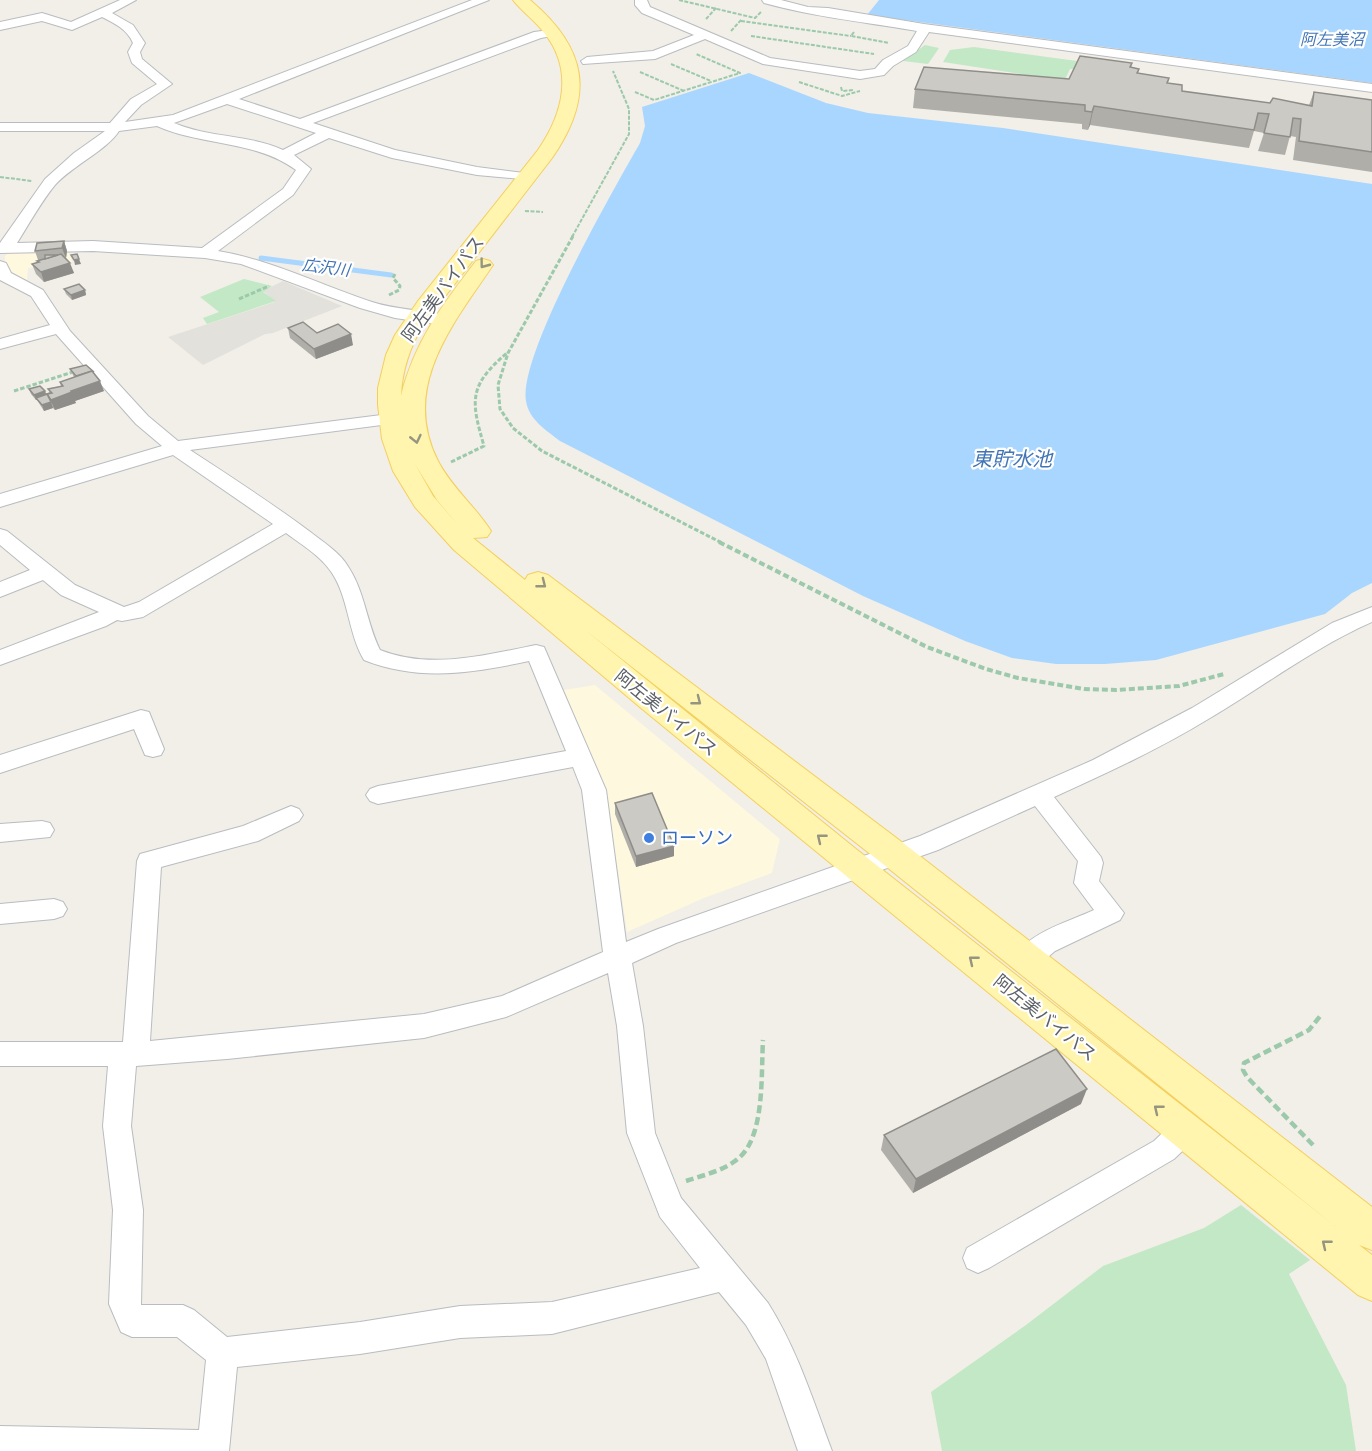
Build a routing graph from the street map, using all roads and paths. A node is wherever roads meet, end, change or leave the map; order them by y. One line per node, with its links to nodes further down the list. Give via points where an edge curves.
1 (130, 0): 9 (street)
2 (483, 0): 28 (street)
3 (521, 0): 15 (main road, 阿左美バイパス)
4 (543, 0): 21 (main road, 阿左美バイパス)
5 (641, 0): 14 (street, via 646,10)
6 (679, 0): 8 (path)
7 (766, 5): 10 (path, via 755,18); 13 (street)
8 (717, 7): 10 (path); 14 (path)
9 (102, 13): 12 (street, via 72,26 42,17); 32 (street, via 135,34 139,43 134,52 136,60 165,84 136,102)
10 (745, 16): 11 (path)
11 (741, 21): 16 (path, via 729,33); 18 (path)
12 (0, 26)
13 (924, 27): 14 (street, via 912,49 883,70 860,75 767,61); 24 (street)
14 (702, 31): 21 (street, via 655,55)
15 (553, 32): 30 (street, via 538,34); 36 (main road, 阿左美バイパス, via 570,69 571,96 556,136)
16 (737, 34)
17 (749, 36): 20 (path)
18 (851, 36)
19 (692, 52): 25 (path, via 740,73)
20 (881, 55)
21 (598, 60): 44 (main road, 阿左美バイパス, one-way to 44, via 577,129 532,211); 47 (path, via 629,109 630,134)
22 (640, 72): 25 (path)
23 (793, 80): 26 (path, via 842,96)
24 (1372, 88)
25 (684, 91): 27 (path, via 654,100)
26 (862, 91)
27 (635, 92)
28 (229, 100): 29 (street); 30 (street)
29 (162, 123): 32 (street); 34 (street)
30 (302, 123): 33 (street)
31 (0, 127): 32 (street)
32 (115, 127): 37 (street)
33 (327, 133): 34 (street); 36 (street, via 392,154)
34 (283, 155): 38 (street, via 304,169 288,192)
35 (0, 177): 37 (path)
36 (527, 177): 44 (main road, 阿左美バイパス)
37 (50, 182): 39 (street)
38 (205, 253): 39 (street, via 105,246); 44 (street, via 245,260 394,313)
39 (2, 254): 45 (street, via 5,276 37,293)
40 (395, 274): 41 (path)
41 (393, 278)
42 (274, 280): 43 (path)
43 (239, 299)
44 (431, 319): 50 (main road, 阿左美バイパス, via 397,354); 70 (main road, 阿左美バイパス, one-way to 70, via 415,379 412,416 419,449 431,475 454,506 514,562)
45 (59, 328): 46 (street); 48 (street)
46 (0, 344)
47 (508, 353): 52 (path, via 483,376 478,386 474,412 484,446); 61 (path, via 497,387 500,404 513,430 536,448 937,651 1019,678 1096,688 1179,686)
48 (93, 366): 49 (path); 51 (street)
49 (14, 391)
50 (389, 419): 51 (street); 71 (main road, 阿左美バイパス, one-way to 50, via 650,701 454,535 426,505 411,481)
51 (175, 448): 53 (street); 54 (street)
52 (446, 464)
53 (0, 501)
54 (287, 524): 58 (street, via 136,612); 63 (street, via 340,569 368,649 381,660 438,667 536,652)
55 (0, 535): 56 (street)
56 (43, 572): 57 (street); 58 (street, via 68,590)
57 (0, 590)
58 (114, 612): 60 (street)
59 (1372, 614): 65 (street, via 1339,628 1150,741)
60 (0, 658)
61 (1230, 672)
62 (153, 749): 64 (street, via 141,718)
63 (580, 757): 66 (street); 74 (street, via 594,790)
64 (0, 764)
65 (1038, 793): 70 (street); 75 (street, via 1089,857 1086,883 1111,913 1046,944)
66 (378, 795)
67 (291, 815): 79 (street, via 249,834 149,861)
68 (42, 830): 69 (street)
69 (0, 833)
70 (895, 855): 71 (street); 75 (main road, 阿左美バイパス)
71 (858, 868): 74 (street); 80 (main road, 阿左美バイパス, one-way to 71)
72 (54, 909): 73 (street)
73 (0, 914)
74 (616, 957): 79 (street, via 506,1006 424,1026); 82 (street, via 624,983 641,1132)
75 (1026, 960): 81 (main road, 阿左美バイパス)
76 (1321, 1015): 81 (path, via 1309,1030 1244,1063 1247,1077 1314,1146)
77 (764, 1040): 82 (path, via 756,1123 750,1145 723,1169)
78 (0, 1054): 79 (street)
79 (130, 1055): 87 (street, via 117,1126 128,1210 125,1304 132,1321 183,1321)
80 (1185, 1130): 84 (street, via 1164,1150); 86 (main road, 阿左美バイパス, one-way to 80)
81 (1297, 1172): 83 (main road, 阿左美バイパス)
82 (663, 1188): 85 (street, via 670,1208)
83 (1372, 1231)
84 (978, 1258)
85 (723, 1273): 87 (street, via 709,1281 552,1318 460,1322); 90 (street, via 779,1352)
86 (1372, 1281)
87 (222, 1353): 89 (street)
88 (0, 1443): 89 (street)
89 (214, 1449)
90 (815, 1451)

